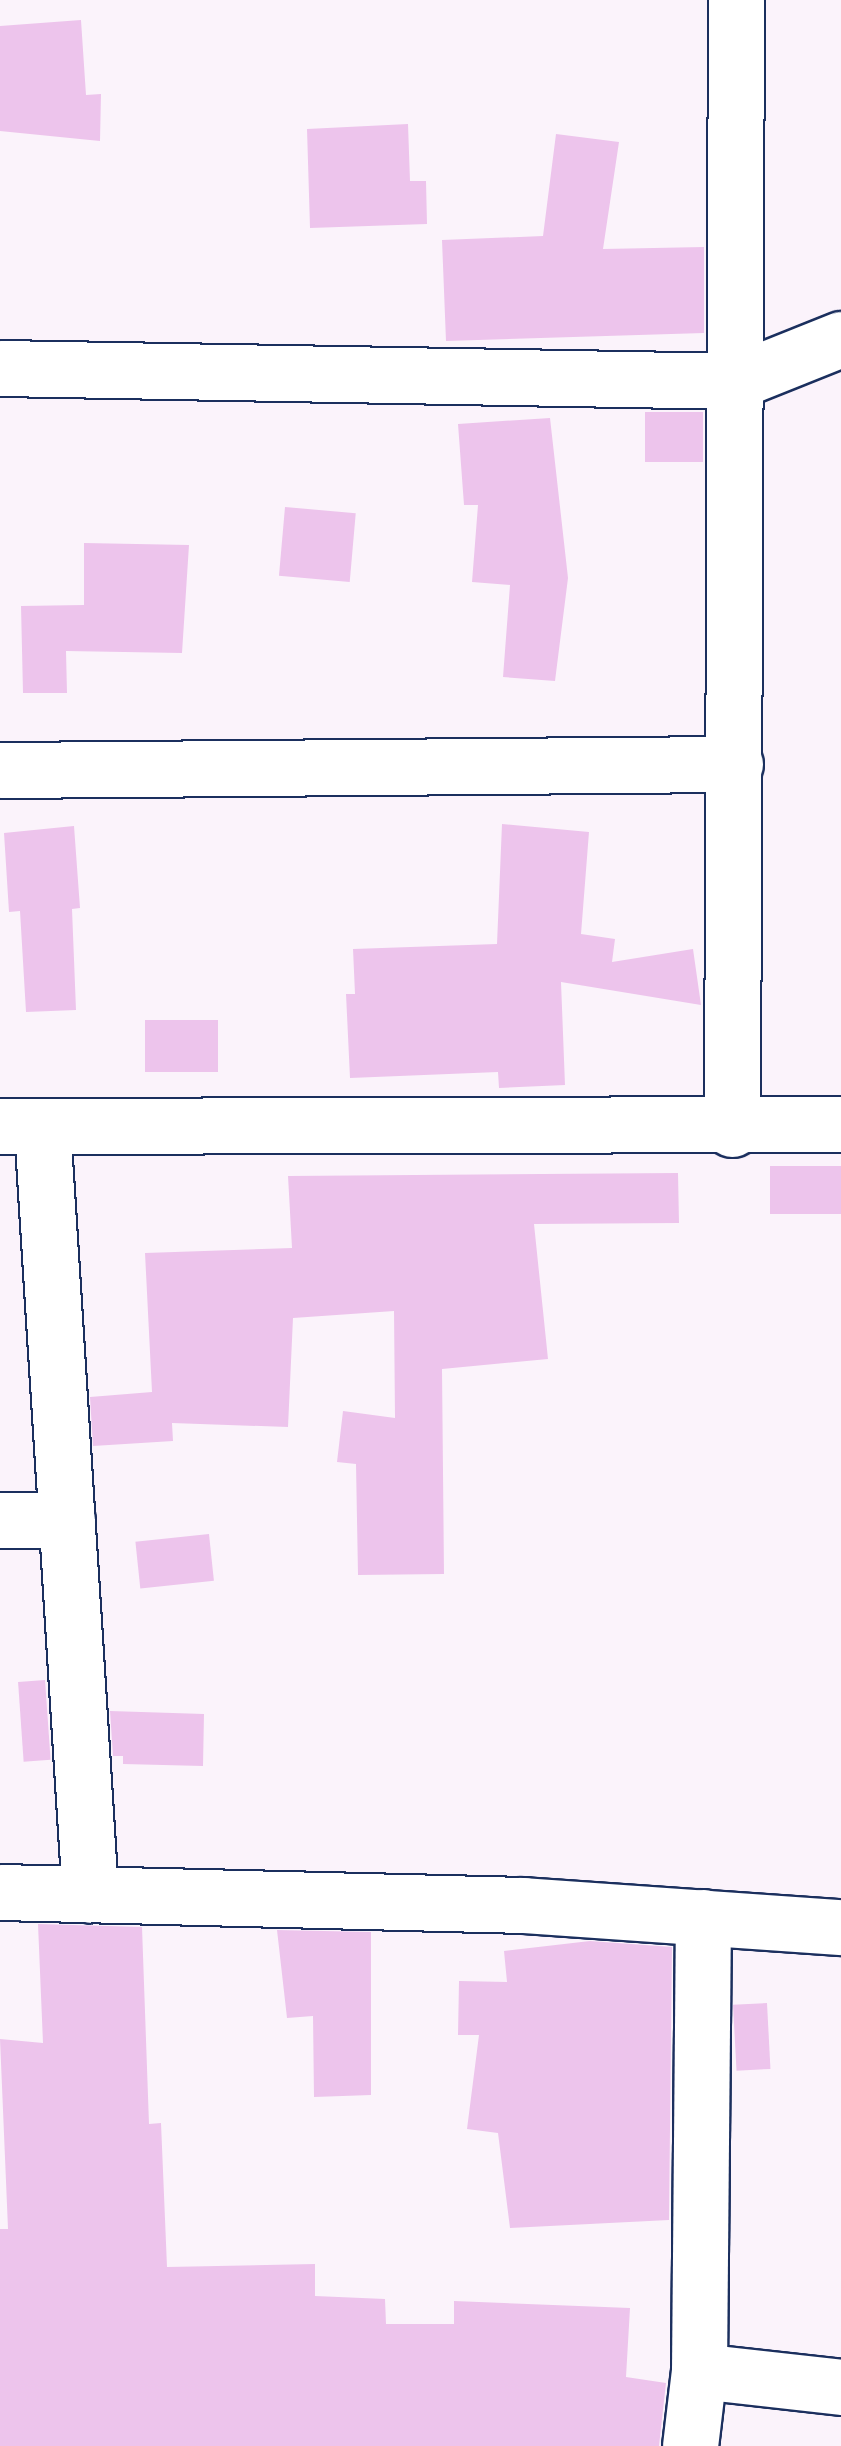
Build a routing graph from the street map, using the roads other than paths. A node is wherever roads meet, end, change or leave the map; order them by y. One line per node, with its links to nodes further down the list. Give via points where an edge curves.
1 (736, 0): 4 (street)
2 (841, 339): 4 (street)
3 (0, 368): 4 (street)
4 (736, 381): 5 (street)
5 (734, 764): 6 (street); 9 (street)
6 (0, 770)
7 (841, 1124): 9 (street)
8 (21, 1127): 9 (street); 11 (street)
9 (732, 1128)
10 (0, 1520): 11 (street)
11 (67, 1520): 13 (street)
12 (0, 1892): 13 (street)
13 (90, 1894): 14 (street, via 524,1905)
14 (703, 1917): 15 (street); 16 (street)
15 (841, 1926)
16 (699, 2371): 17 (street); 18 (street)
17 (841, 2387)
18 (690, 2446)

